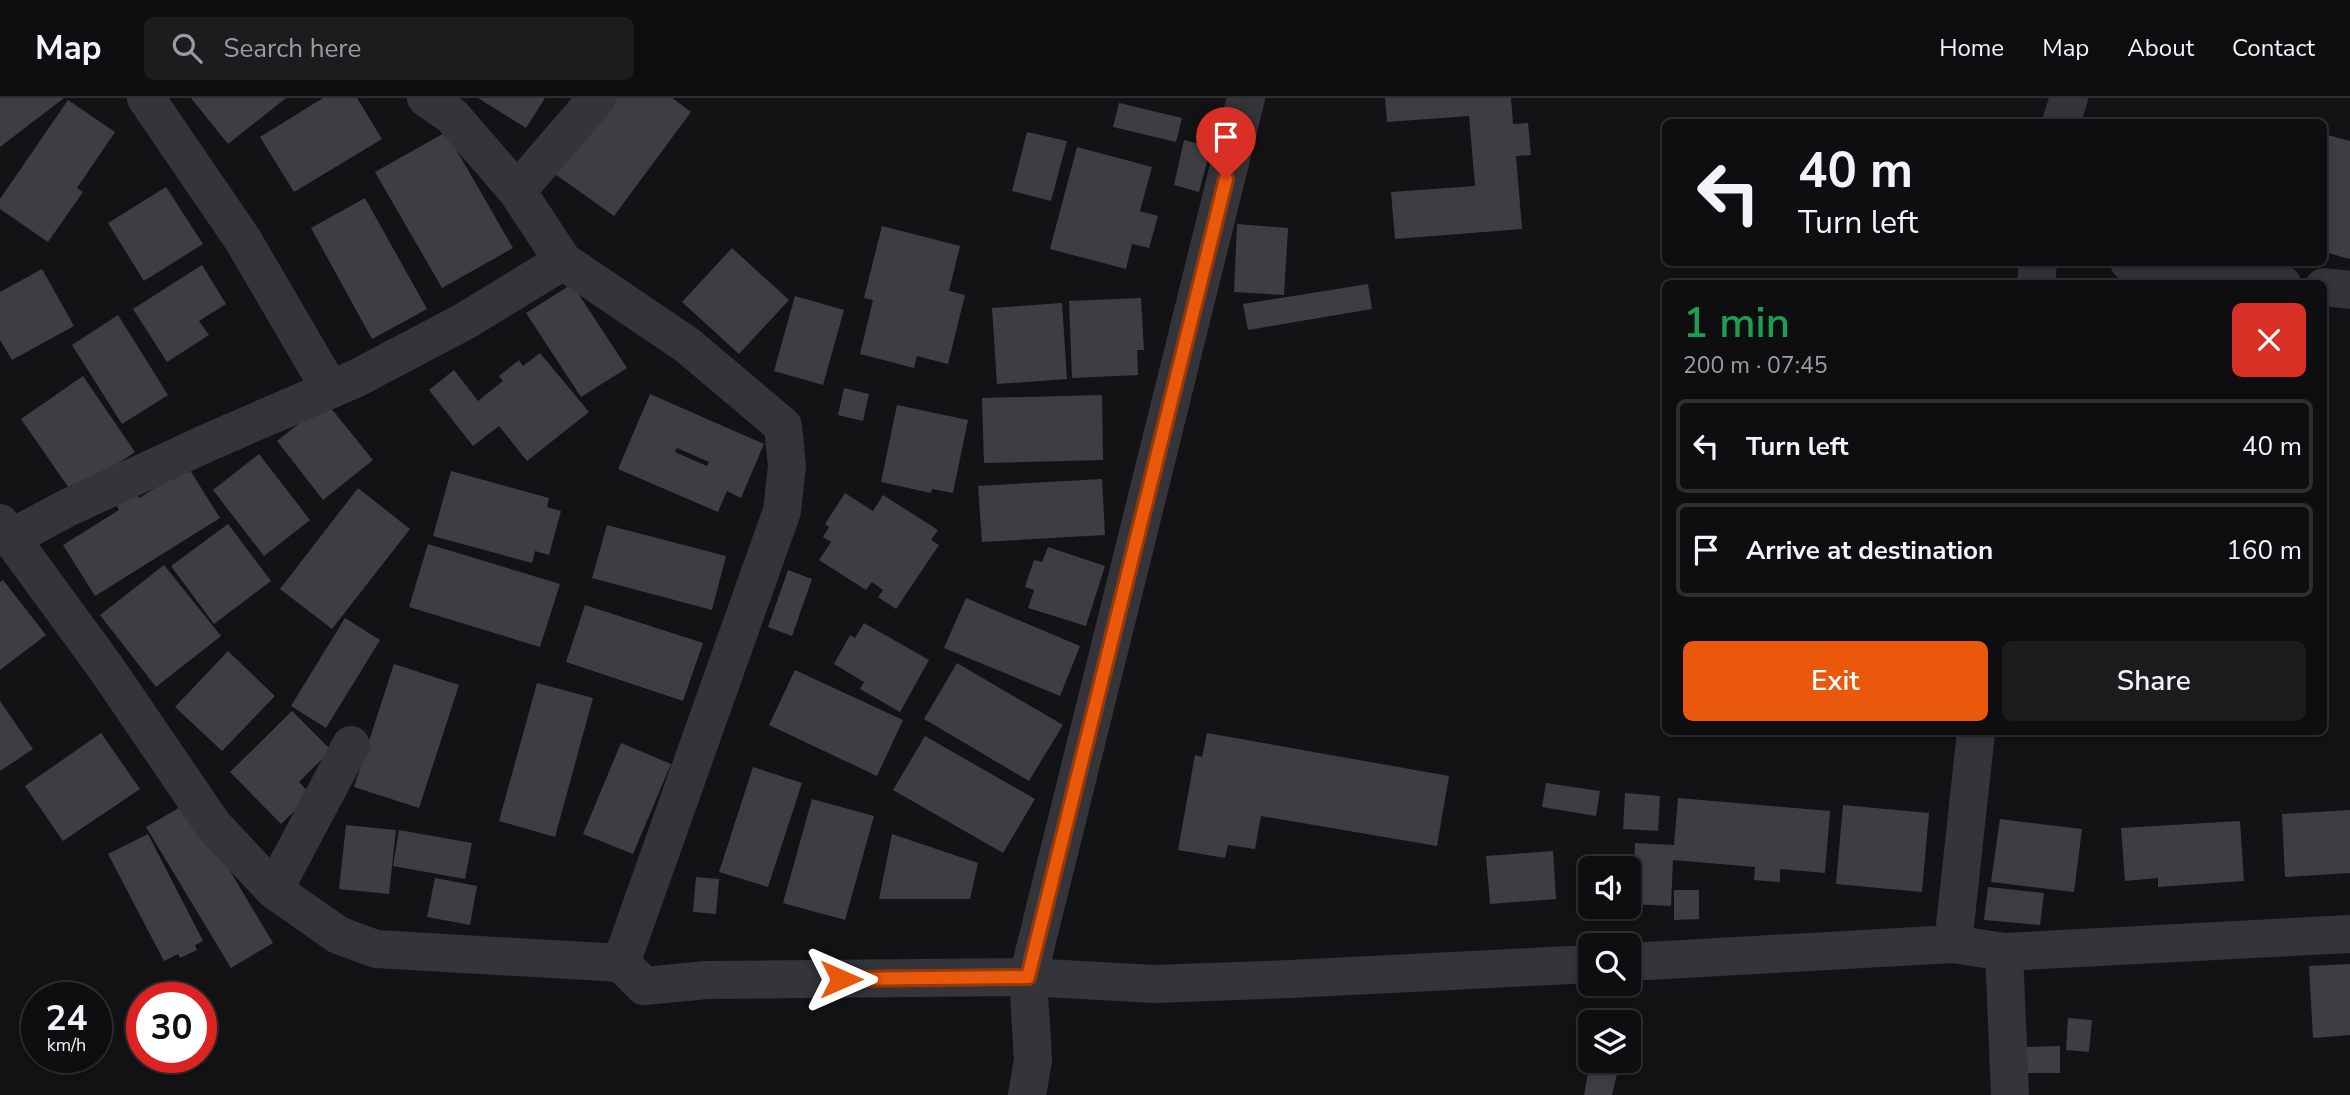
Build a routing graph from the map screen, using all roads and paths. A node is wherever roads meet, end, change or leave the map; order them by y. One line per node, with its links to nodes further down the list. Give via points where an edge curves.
1 (146, 98): 13 (street, via 243,240)
2 (426, 98): 7 (street, via 452,116)
3 (597, 98): 7 (street)
4 (1246, 98): 24 (street)
5 (2069, 98): 6 (street)
6 (2062, 119)
7 (517, 191): 8 (street)
8 (563, 261): 13 (street, via 465,321); 22 (street, via 687,345 783,426 787,466 782,511)
9 (2150, 266): 10 (street)
10 (2225, 280)
11 (2327, 287): 12 (street)
12 (2350, 290)
13 (330, 389): 14 (street)
14 (6, 531): 17 (street, via 213,825)
15 (1976, 735): 19 (street)
16 (351, 745): 17 (street)
17 (274, 890): 22 (street, via 338,935 376,949)
18 (2350, 934): 20 (street)
19 (1953, 944): 20 (street); 21 (street)
20 (2004, 952): 26 (street)
21 (1641, 961)
22 (621, 963): 24 (street, via 644,986 707,980)
23 (1578, 965): 24 (street, via 1154,984)
24 (1028, 977): 25 (street, via 1033,1060)
25 (1027, 1095)
26 (2010, 1095)

